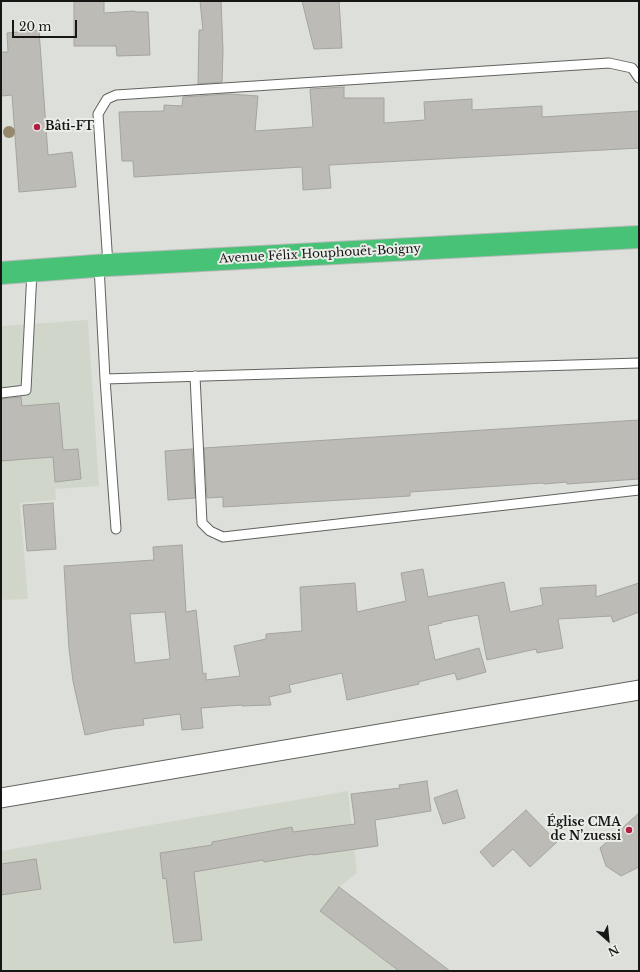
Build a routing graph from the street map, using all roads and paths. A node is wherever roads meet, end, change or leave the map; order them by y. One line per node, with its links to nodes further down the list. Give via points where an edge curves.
1 (639, 78): 3 (lane, via 632,68 609,62 116,94 107,99 98,114)
2 (639, 237): 3 (highway, Avenue Félix Houphouët-Boigny)
3 (103, 266): 4 (highway, Avenue Félix Houphouët-Boigny); 8 (lane)
4 (32, 271): 5 (highway, Avenue Félix Houphouët-Boigny); 9 (lane, via 26,390)
5 (1, 273)
6 (639, 363): 7 (lane)
7 (195, 376): 8 (lane); 10 (lane, via 202,523 210,531 223,537)
8 (105, 379): 11 (lane)
9 (1, 392)
10 (639, 490)
11 (116, 529)
12 (639, 690): 13 (street)
13 (1, 798)

